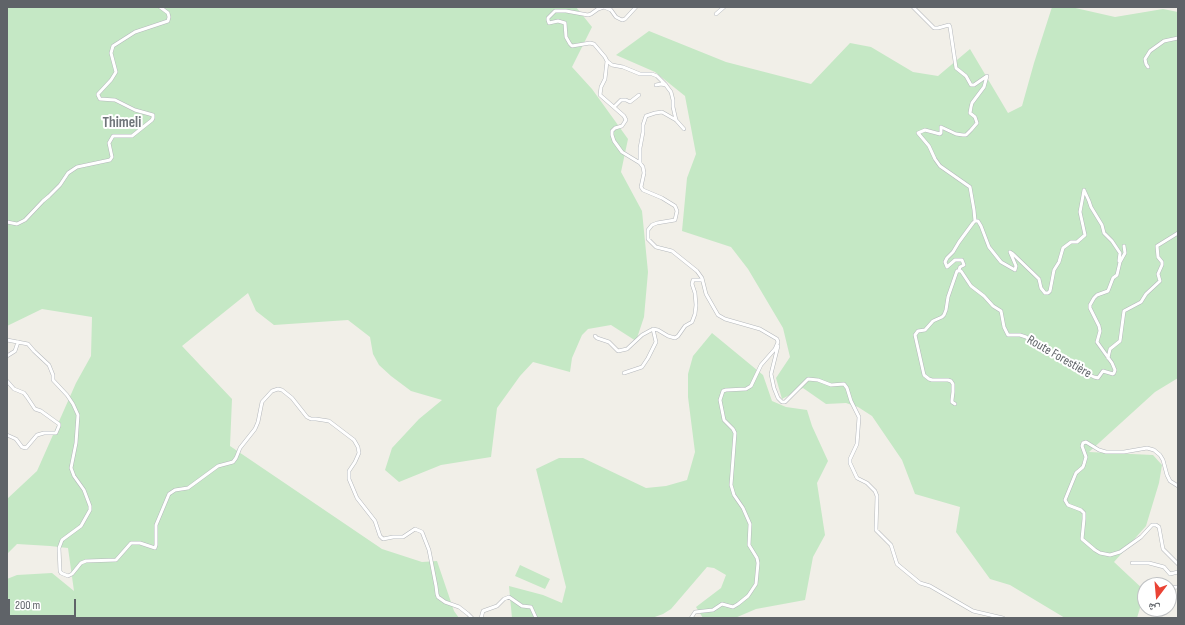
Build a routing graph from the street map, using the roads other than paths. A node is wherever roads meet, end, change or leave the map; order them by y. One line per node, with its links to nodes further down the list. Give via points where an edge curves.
1 (160, 7): 17 (street, via 168,13 168,21 135,32 113,46 116,72 98,96 100,99 115,100 152,115 152,120 132,136 113,136 109,143 112,157 110,160 77,168 68,173 60,185 25,220 17,224)
2 (636, 7): 7 (street, via 622,20 604,7 588,15 555,11 548,18 549,23 565,23 565,33 570,44 594,44)
3 (724, 7): 5 (street)
4 (913, 7): 16 (street, via 934,28 950,27 956,68 966,76 971,85 987,76 984,87 972,103 970,113 977,123 971,130 963,135 941,127 940,134 924,130 918,133 940,166 970,187)
5 (716, 14)
6 (1178, 38): 8 (street, via 1164,41 1150,51 1145,59)
7 (607, 61): 10 (street, via 640,74 655,75); 12 (street, via 600,95)
8 (1148, 67)
9 (656, 85): 10 (street)
10 (667, 86): 13 (street, via 673,97 672,107)
11 (639, 95): 12 (street, via 630,102 620,100)
12 (614, 107): 15 (street, via 626,120 622,126 612,131 614,141 622,152)
13 (676, 120): 14 (street); 15 (street, via 662,112 646,116)
14 (684, 129)
15 (640, 163): 22 (street, via 644,173 641,182 643,190 669,201 677,211 675,220 652,225 648,230 648,239 656,246 672,251 697,271)
16 (975, 221): 20 (street, via 945,262 947,267 955,260 962,260 964,265); 21 (street, via 981,226 991,252 1001,262 1015,270 1016,266 1010,252 1039,279 1041,288 1048,293 1062,248 1071,242 1077,242 1085,235 1080,212 1084,190 1104,233 1120,253)
17 (7, 222)
18 (1178, 233): 29 (street, Route Forestière, via 1157,246 1158,257 1162,262 1158,274 1160,281 1141,302 1124,311 1120,341 1110,348)
19 (1124, 246): 21 (street, Route Forestière, via 1125,253)
20 (959, 270): 29 (street, Route Forestière, via 970,286 1001,311 1004,327 1009,336 1024,336 1066,364 1094,377 1098,377 1103,371 1114,373 1114,366); 32 (street, via 947,299 944,315 933,321 925,330 918,331 915,338 924,375 932,380 951,381 952,402)
21 (1118, 272): 29 (street, Route Forestière, via 1108,291 1097,295 1090,308 1099,326 1097,342)
22 (702, 280): 23 (street, via 693,280 692,284 696,293 692,322 675,338); 27 (street, via 706,294 718,315 760,329)
23 (653, 329): 24 (street, via 626,349 618,351 609,342); 30 (street, via 656,342 648,358 642,367)
24 (595, 336)
25 (7, 340): 26 (street)
26 (18, 342): 28 (street, via 15,350); 38 (street, via 28,344 49,365 53,380 67,395 78,415 71,468 84,490 90,510 81,526 64,537 60,544 61,573 68,576 86,561 116,560 131,543 155,548 156,525 169,494 175,490 188,488 218,466 232,462 255,429 262,402 272,391 278,389 292,398 307,417 329,422 354,440 359,453 349,471 349,479 357,498 375,521 380,536 383,539 406,536 415,529 422,532 429,550 438,597)
27 (778, 342): 41 (street, via 761,365 751,386 746,389 723,391 720,400 724,420 735,433 731,485 750,524 749,545 758,563 756,584 748,596 733,607 722,604 713,610 695,612); 42 (street, via 771,374 774,388 782,402 808,379 831,385 844,384 847,388 859,417 857,444 850,463 857,478 867,483 878,496 876,530 891,544 897,564 920,583 930,586 973,611)
28 (7, 356)
29 (1108, 358)
30 (624, 373)
31 (7, 382): 33 (street, via 25,394 35,409 59,426 56,433 37,435 26,448)
32 (955, 404)
33 (7, 435)
34 (1178, 486): 36 (street, via 1166,475 1163,460 1154,450 1147,448 1106,452 1086,442 1082,446 1086,457 1083,467 1076,473 1065,500 1068,505 1084,512 1082,539 1100,553 1120,552 1141,537 1152,525 1156,525 1159,527 1163,549)
35 (1132, 563): 37 (street, via 1149,563 1164,567 1170,574)
36 (1178, 564)
37 (1178, 572)
38 (472, 618)
39 (480, 618): 40 (street, via 483,611 497,606 509,597 522,606 531,607)
40 (536, 618)
41 (691, 618)
42 (1003, 618)

